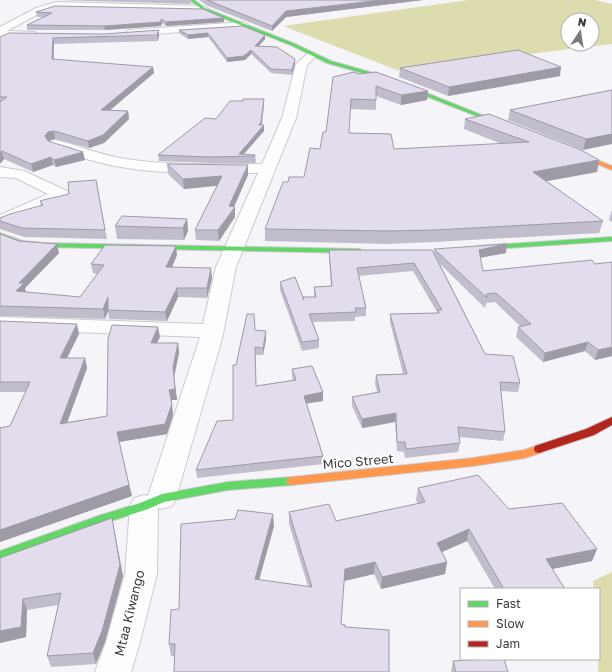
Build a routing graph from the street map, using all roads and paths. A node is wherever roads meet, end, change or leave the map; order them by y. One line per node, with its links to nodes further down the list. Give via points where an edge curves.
1 (192, 0): 2 (street)
2 (204, 9): 3 (street); 4 (street, via 56,5 39,10)
3 (243, 25): 6 (street); 8 (street)
4 (0, 31)
5 (0, 34): 7 (street)
6 (119, 34)
7 (46, 35)
8 (312, 55): 9 (street, via 399,83); 13 (street, Mtaa Kiwango, via 302,64 289,118)
9 (516, 130)
10 (54, 144): 13 (street, via 132,165)
11 (562, 148): 12 (street)
12 (612, 168)
13 (268, 169): 19 (street, Mtaa Kiwango)
14 (0, 172): 15 (street, via 19,174 61,194)
15 (0, 221)
16 (0, 235): 19 (street, via 21,243 42,245)
17 (612, 239): 18 (street)
18 (472, 248)
19 (234, 249): 20 (street); 22 (street, Mtaa Kiwango, via 226,267)
20 (371, 251)
21 (0, 323): 22 (street)
22 (213, 331): 24 (street, Mtaa Kiwango, via 168,481)
23 (612, 421): 24 (street, Mico Street, via 590,432 525,454 364,474 228,486)
24 (153, 502): 25 (street, Mico Street); 26 (street, Mtaa Kiwango, via 141,574)
25 (0, 556)
26 (113, 672)

